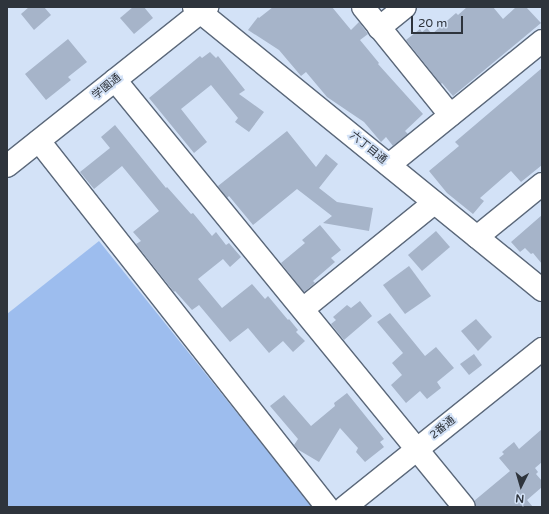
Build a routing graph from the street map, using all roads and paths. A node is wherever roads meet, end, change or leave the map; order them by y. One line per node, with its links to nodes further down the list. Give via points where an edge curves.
1 (363, 7): 4 (street)
2 (405, 7): 4 (street)
3 (200, 9): 6 (street, 学園通); 9 (street, 六丁目通)
4 (380, 28): 7 (street)
5 (542, 41): 7 (street)
6 (115, 80): 8 (street, 学園通); 15 (street)
7 (450, 115): 9 (street)
8 (39, 141): 10 (street, 学園通); 18 (street)
9 (389, 165): 12 (street, 六丁目通)
10 (7, 166)
11 (542, 184): 13 (street)
12 (434, 203): 13 (street, 六丁目通); 15 (street)
13 (477, 237): 14 (street, 六丁目通)
14 (542, 290)
15 (303, 309): 17 (street)
16 (542, 349): 17 (street, 2番通)
17 (417, 449): 19 (street, 2番通); 20 (street)
18 (327, 507)
19 (344, 507)
20 (464, 507)

